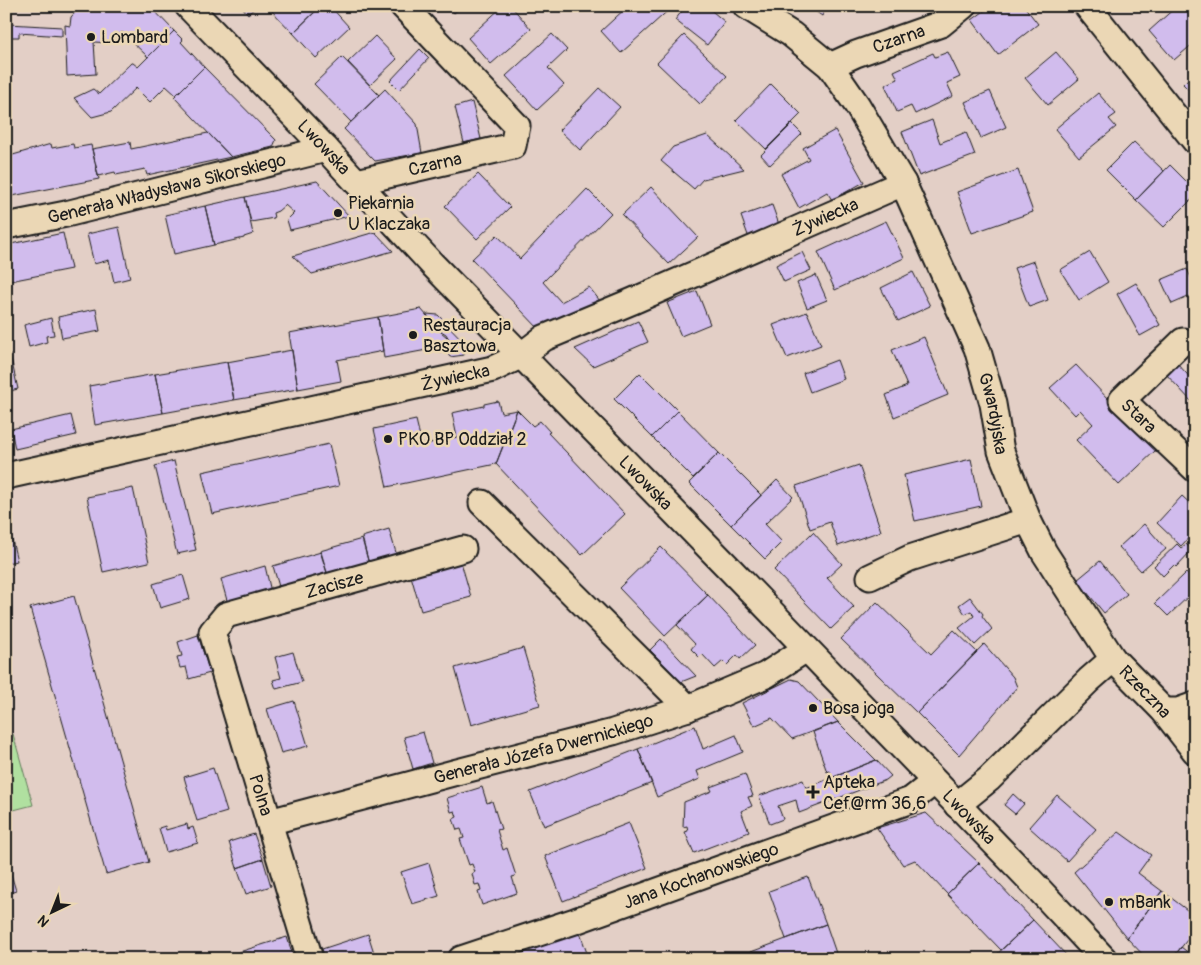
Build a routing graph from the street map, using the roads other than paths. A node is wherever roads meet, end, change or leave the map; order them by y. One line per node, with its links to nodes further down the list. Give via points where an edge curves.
1 (188, 6): 8 (street, Lwowska)
2 (403, 6): 9 (street, Czarna, via 517,126 514,146)
3 (746, 6): 6 (street, Gwardyjska, via 791,34)
4 (963, 6): 6 (street, Czarna, via 941,24)
5 (1087, 6): 7 (street)
6 (830, 66): 10 (street, Gwardyjska, via 857,104)
7 (1195, 141)
8 (326, 149): 9 (street, Lwowska); 11 (street, Generała Władysława Sikorskiego)
9 (357, 182): 13 (street, Lwowska, via 432,264)
10 (903, 183): 13 (street, Żywiecka, via 544,338); 17 (street, Gwardyjska, via 977,348 993,404 1001,451)
11 (6, 226)
12 (1183, 341): 14 (street, Stara, via 1122,400)
13 (522, 354): 15 (street, Żywiecka, via 494,369); 21 (street, Lwowska)
14 (1195, 469)
15 (6, 476)
16 (482, 503): 24 (street)
17 (1028, 520): 19 (street, via 910,558); 22 (street, Gwardyjska, via 1044,552)
18 (463, 549): 20 (street, Zacisze, via 226,615)
19 (870, 577)
20 (212, 632): 29 (street, Polna)
21 (806, 649): 24 (street, Generała Józefa Dwernickiego, via 766,675); 27 (street, Lwowska)
22 (1113, 660): 25 (street, Rzeczna); 28 (street, via 990,779)
23 (1195, 704): 25 (street, via 1178,711)
24 (688, 708): 29 (street, Generała Józefa Dwernickiego, via 613,732)
25 (1164, 711): 26 (street, Rzeczna)
26 (1195, 751)
27 (934, 782): 28 (street, Lwowska); 31 (street, Jana Kochanowskiego, via 912,800)
28 (957, 805): 32 (street, Lwowska)
29 (268, 822): 30 (street, Polna)
30 (310, 959)
31 (461, 959)
32 (1104, 959)

